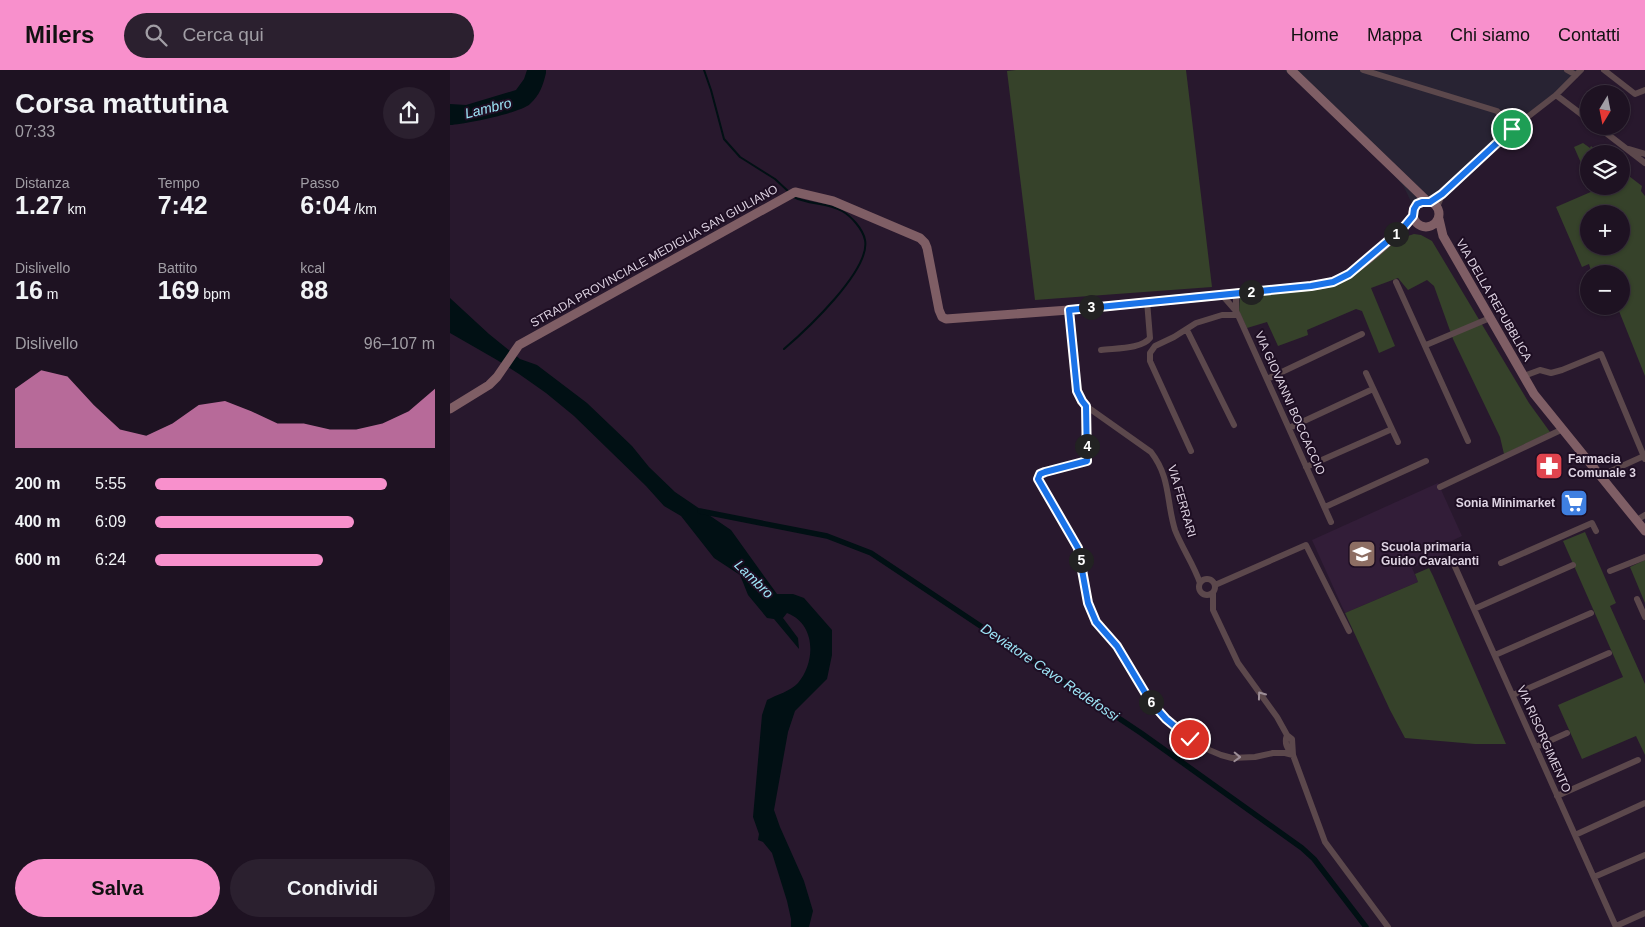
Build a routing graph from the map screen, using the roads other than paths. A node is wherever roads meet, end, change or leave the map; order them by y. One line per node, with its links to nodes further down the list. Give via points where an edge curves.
1 (1291, 70): 18 (street)
2 (1363, 70): 9 (street, via 1497,111)
3 (1567, 70): 5 (street)
4 (1604, 70): 6 (street, via 1636,94)
5 (1578, 73): 7 (street)
6 (1645, 90)
7 (1556, 95): 8 (street); 10 (street)
8 (1580, 113)
9 (1503, 118): 10 (street); 11 (street, via 1502,124)
10 (1518, 124): 11 (street)
11 (1508, 134): 19 (street)
12 (1608, 135): 13 (street)
13 (1621, 145)
14 (1630, 150): 16 (street)
15 (1630, 152): 17 (street)
16 (1645, 154)
17 (1645, 163)
18 (1398, 172): 19 (street); 20 (street)
19 (1431, 203): 20 (street, via 1422,202); 22 (street, via 1440,215)
20 (1415, 206): 21 (street)
21 (1413, 216): 23 (street); 25 (street)
22 (1439, 219): 24 (street); 26 (street, VIA DELLA REPUBBLICA)
23 (1418, 225): 24 (street); 25 (street)
24 (1431, 227): 26 (street, VIA DELLA REPUBBLICA)
25 (1403, 228): 28 (street, via 1349,274 1333,282)
26 (1443, 236): 33 (street, VIA DELLA REPUBBLICA)
27 (1396, 282): 36 (street)
28 (1236, 293): 29 (street); 32 (street, VIA GIOVANNI BOCCACCIO)
29 (1222, 294): 30 (street); 32 (street)
30 (1147, 301): 31 (street); 37 (street, via 1149,341 1136,346)
31 (1069, 310): 42 (street, via 1077,391); 43 (street, STRADA PROVINCIALE MEDIGLIA SAN GIULIANO, via 946,319 939,310 927,248 920,238 833,201 792,194 519,345 489,385)
32 (1237, 313): 34 (street, via 1212,317); 40 (street, VIA GIOVANNI BOCCACCIO)
33 (1490, 318): 36 (street); 39 (street, VIA DELLA REPUBBLICA)
34 (1186, 330): 44 (street); 50 (street, via 1154,346 1150,361)
35 (1362, 334): 40 (street)
36 (1426, 345): 48 (street)
37 (1101, 350)
38 (1366, 373): 41 (street)
39 (1524, 376): 47 (street, VIA DELLA REPUBBLICA, via 1534,394); 51 (street, VIA DELLA REPUBBLICA, via 1540,370 1551,373 1562,370 1601,354)
40 (1267, 379): 45 (street, VIA GIOVANNI BOCCACCIO)
41 (1373, 389): 45 (street); 46 (street)
42 (1086, 406): 67 (street, VIA FERRARI, via 1151,452 1158,461 1164,474 1175,530); 80 (street, one-way to 80, via 1087,461 1045,472 1038,479 1078,548 1088,603 1096,622 1117,646 1150,701 1190,739 1232,758 1273,753)
43 (450, 409)
44 (1234, 425)
45 (1289, 428): 53 (street, VIA GIOVANNI BOCCACCIO)
46 (1392, 429): 49 (street); 53 (street)
47 (1563, 429): 54 (street, VIA DELLA REPUBBLICA); 55 (street)
48 (1468, 441)
49 (1398, 442)
50 (1191, 451)
51 (1645, 458): 54 (street)
52 (1426, 461): 56 (street)
53 (1306, 467): 56 (street, VIA GIOVANNI BOCCACCIO)
54 (1600, 476): 59 (street, VIA DELLA REPUBBLICA)
55 (1440, 487)
56 (1325, 508): 58 (street, VIA GIOVANNI BOCCACCIO)
57 (1645, 515): 59 (street)
58 (1331, 522)
59 (1638, 522): 61 (street, VIA DELLA REPUBBLICA)
60 (1596, 531): 64 (street, via 1592,523)
61 (1645, 531)
62 (1645, 557): 66 (street)
63 (1452, 560): 71 (street, VIA RISORGIMENTO)
64 (1501, 563)
65 (1573, 565): 71 (street)
66 (1610, 571)
67 (1200, 584): 68 (street, via 1207,579); 69 (street, via 1202,594)
68 (1216, 585): 69 (street); 74 (street, via 1306,545)
69 (1214, 593): 80 (street, one-way to 69, via 1286,746 1287,736 1277,717 1238,664 1213,610)
70 (1637, 599): 73 (street)
71 (1474, 609): 76 (street, VIA RISORGIMENTO)
72 (1591, 612): 76 (street)
73 (1645, 617)
74 (1348, 631)
75 (1609, 652): 77 (street)
76 (1495, 655): 77 (street, VIA RISORGIMENTO)
77 (1513, 695): 79 (street, VIA RISORGIMENTO)
78 (1567, 733): 79 (street)
79 (1536, 747): 82 (street, VIA RISORGIMENTO)
80 (1293, 755): 89 (street, via 1325,842)
81 (1638, 760): 82 (street)
82 (1557, 796): 84 (street, VIA RISORGIMENTO)
83 (1645, 803): 84 (street)
84 (1575, 835): 86 (street, VIA RISORGIMENTO)
85 (1645, 855): 86 (street)
86 (1594, 877): 88 (street, VIA RISORGIMENTO)
87 (1645, 913): 88 (street)
88 (1616, 926)
89 (1388, 927)

